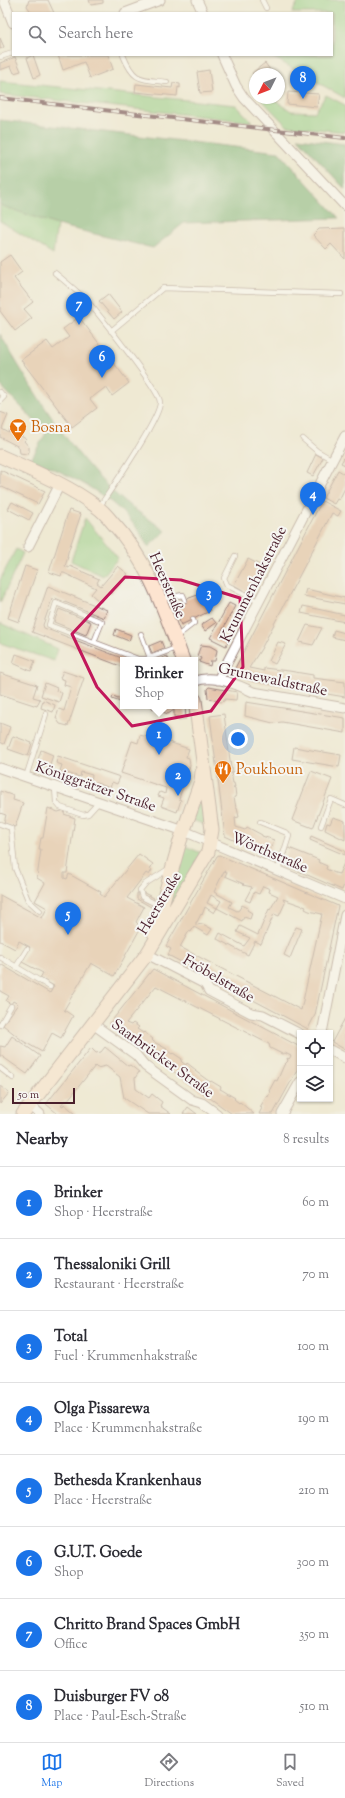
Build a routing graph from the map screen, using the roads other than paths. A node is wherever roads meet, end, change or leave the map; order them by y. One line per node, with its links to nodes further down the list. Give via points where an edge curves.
1 (4, 0): 8 (street)
2 (160, 0): 6 (street)
3 (197, 0): 7 (street)
4 (262, 0): 5 (lane)
5 (266, 8)
6 (127, 12)
7 (203, 12)
8 (12, 21)
9 (12, 52): 12 (lane)
10 (123, 56): 13 (lane, via 132,74 141,79)
11 (222, 56): 14 (street, via 244,98)
12 (0, 57)
13 (167, 82)
14 (345, 206)
15 (56, 273): 17 (lane, via 87,302)
16 (341, 294): 17 (lane, via 163,288)
17 (111, 331): 25 (lane, via 157,392 160,401 143,438)
18 (0, 392): 19 (lane, via 4,396)
19 (0, 401)
20 (345, 436): 23 (street, Krummenhakstraße)
21 (303, 439): 23 (lane)
22 (0, 456): 24 (street, Heerstraße)
23 (333, 460): 31 (street, Krummenhakstraße)
24 (60, 484): 25 (street, Heerstraße); 26 (street)
25 (99, 508): 29 (street, Heerstraße, via 122,532 138,556)
26 (28, 547)
27 (235, 556): 31 (lane, via 224,578 227,585)
28 (173, 596): 29 (lane); 30 (lane, via 183,595); 32 (lane)
29 (159, 599): 38 (street, Heerstraße)
30 (185, 600)
31 (260, 602): 44 (street, Krummenhakstraße)
32 (176, 603)
33 (193, 620): 35 (lane, via 194,623)
34 (184, 623): 35 (lane)
35 (187, 628): 38 (lane)
36 (141, 634): 40 (lane)
37 (94, 642): 37 (lane, via 49,625 56,603 102,622); 39 (lane)
38 (176, 642): 41 (lane); 42 (street, Heerstraße)
39 (133, 657)
40 (150, 657)
41 (152, 657)
42 (182, 657)
43 (198, 680): 44 (street, Grunewaldstraße)
44 (218, 680): 45 (street, Grunewaldstraße, via 253,692)
45 (345, 708)
46 (196, 709): 48 (street, Heerstraße)
47 (46, 714): 50 (lane)
48 (204, 758): 57 (street, Heerstraße, via 201,781); 58 (street, Heerstraße)
49 (0, 768): 50 (street, Königgrätzer Straße)
50 (26, 777): 51 (street, Königgrätzer Straße)
51 (55, 787): 52 (street, Königgrätzer Straße); 52 (lane, via 56,802 60,807 83,815 88,814)
52 (98, 802): 57 (street, Königgrätzer Straße)
53 (345, 805): 56 (lane, via 331,799)
54 (260, 822): 60 (lane, via 289,836)
55 (0, 824): 63 (lane, via 11,828 15,868 28,900)
56 (321, 826)
57 (184, 831): 58 (street, Wörthstraße); 59 (street, Heerstraße)
58 (211, 842): 60 (street, Wörthstraße); 66 (street, Heerstraße, via 204,860)
59 (173, 867): 62 (street, Heerstraße); 62 (lane, via 160,873 140,890 142,897)
60 (278, 870): 61 (street, Wörthstraße)
61 (345, 899)
62 (162, 907): 66 (street, Heerstraße)
63 (40, 911)
64 (345, 915): 73 (street)
65 (27, 949): 68 (lane)
66 (148, 952): 71 (street, Heerstraße); 74 (street, Fröbelstraße, via 205,984 209,991 251,1013 263,1015)
67 (0, 956): 68 (lane)
68 (16, 967): 69 (lane)
69 (50, 988)
70 (11, 1006): 72 (lane)
71 (93, 1024): 80 (street, Heerstraße); 82 (street, Saarbrücker Straße, via 136,1055 145,1066 192,1100 202,1103)
72 (0, 1025)
73 (323, 1030)
74 (297, 1032)
75 (333, 1052): 76 (street)
76 (345, 1058)
77 (0, 1068): 78 (lane)
78 (13, 1078)
79 (297, 1087): 83 (street)
80 (26, 1110): 81 (street)
81 (40, 1114)
82 (217, 1114)
83 (282, 1114)

